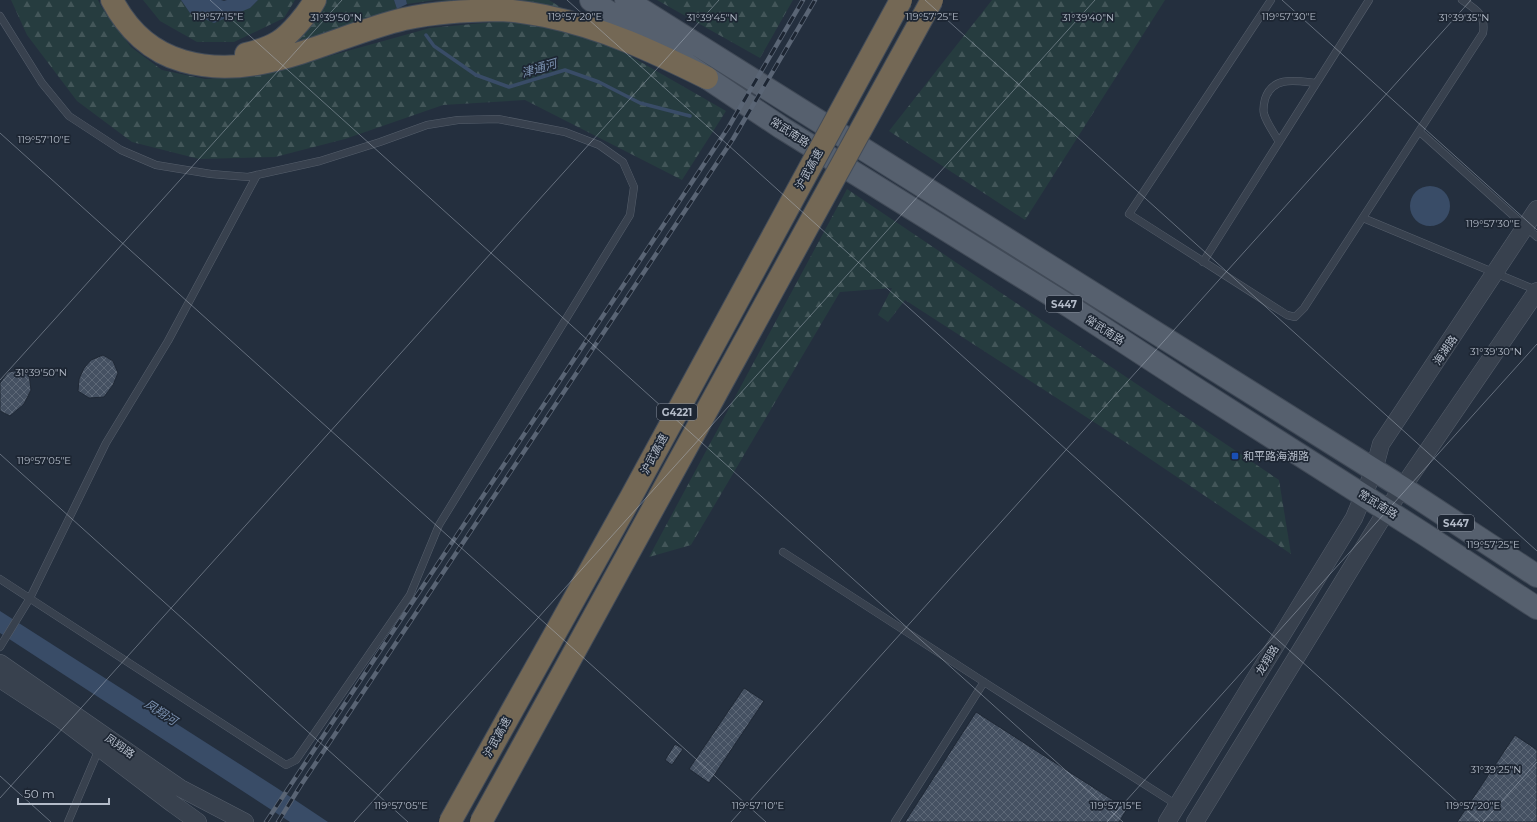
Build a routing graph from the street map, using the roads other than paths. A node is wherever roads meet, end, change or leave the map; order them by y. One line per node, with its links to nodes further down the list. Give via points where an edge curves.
1 (112, 0): 12 (highway, via 137,36 149,45 174,58 203,66 229,68 271,61 406,19 444,12 499,10 562,20 612,34 660,54)
2 (127, 0): 3 (highway, via 139,18 172,44 204,56 226,56 263,50 280,41 302,19)
3 (315, 0)
4 (591, 0): 12 (main road, 常武南路 / S447)
5 (626, 0): 23 (main road, S447)
6 (901, 0): 41 (highway, 沪武高速 / G4221, bridge, via 631,497)
7 (932, 0): 42 (highway, G4221, bridge)
8 (1271, 0): 20 (lane, via 1129,214)
9 (1369, 0): 13 (lane)
10 (1462, 0): 14 (lane, via 1477,10 1483,19 1483,33)
11 (0, 16): 16 (lane, via 42,83 68,116 121,150 156,165 211,174 248,177)
12 (707, 78): 25 (main road, 常武南路 / S447)
13 (1316, 83): 15 (lane); 15 (lane, via 1283,81 1267,95 1264,114)
14 (1420, 132): 18 (lane); 19 (lane)
15 (1279, 142): 20 (lane)
16 (258, 175): 30 (lane, via 168,341 106,443); 30 (lane, via 320,161 427,125 458,120 498,120 565,132 598,145 623,162 634,187 630,215 440,525 410,596 296,760 286,765)
17 (1537, 209): 19 (street, 海湖路)
18 (1363, 218): 20 (lane, via 1304,308 1295,317 1286,315); 21 (lane)
19 (1531, 232): 21 (street, 海湖路)
20 (1203, 262)
21 (1495, 274): 22 (lane); 23 (street, 海湖路, via 1382,444)
22 (1537, 291): 24 (street)
23 (1374, 470): 24 (main road, S447); 25 (street, 海湖路)
24 (1403, 488): 26 (street); 28 (main road, S447)
25 (1364, 496): 26 (main road, 常武南路 / S447); 37 (street, 龙翔路, via 1354,518)
26 (1387, 510): 31 (main road, 常武南路 / S447); 45 (street)
27 (783, 552): 35 (lane)
28 (1537, 576)
29 (0, 579): 30 (lane)
30 (30, 598): 32 (lane)
31 (1537, 608)
32 (2, 644)
33 (0, 663): 40 (street, 凤翔路, via 180,788)
34 (0, 679): 36 (street, 凤翔路)
35 (984, 682): 37 (lane); 43 (lane)
36 (100, 748): 38 (lane); 39 (street, 凤翔路)
37 (1178, 805): 44 (street, 龙翔路)
38 (68, 822)
39 (198, 822)
40 (245, 822)
41 (450, 822)
42 (481, 822)
43 (895, 822)
44 (1167, 822)
45 (1195, 822)

